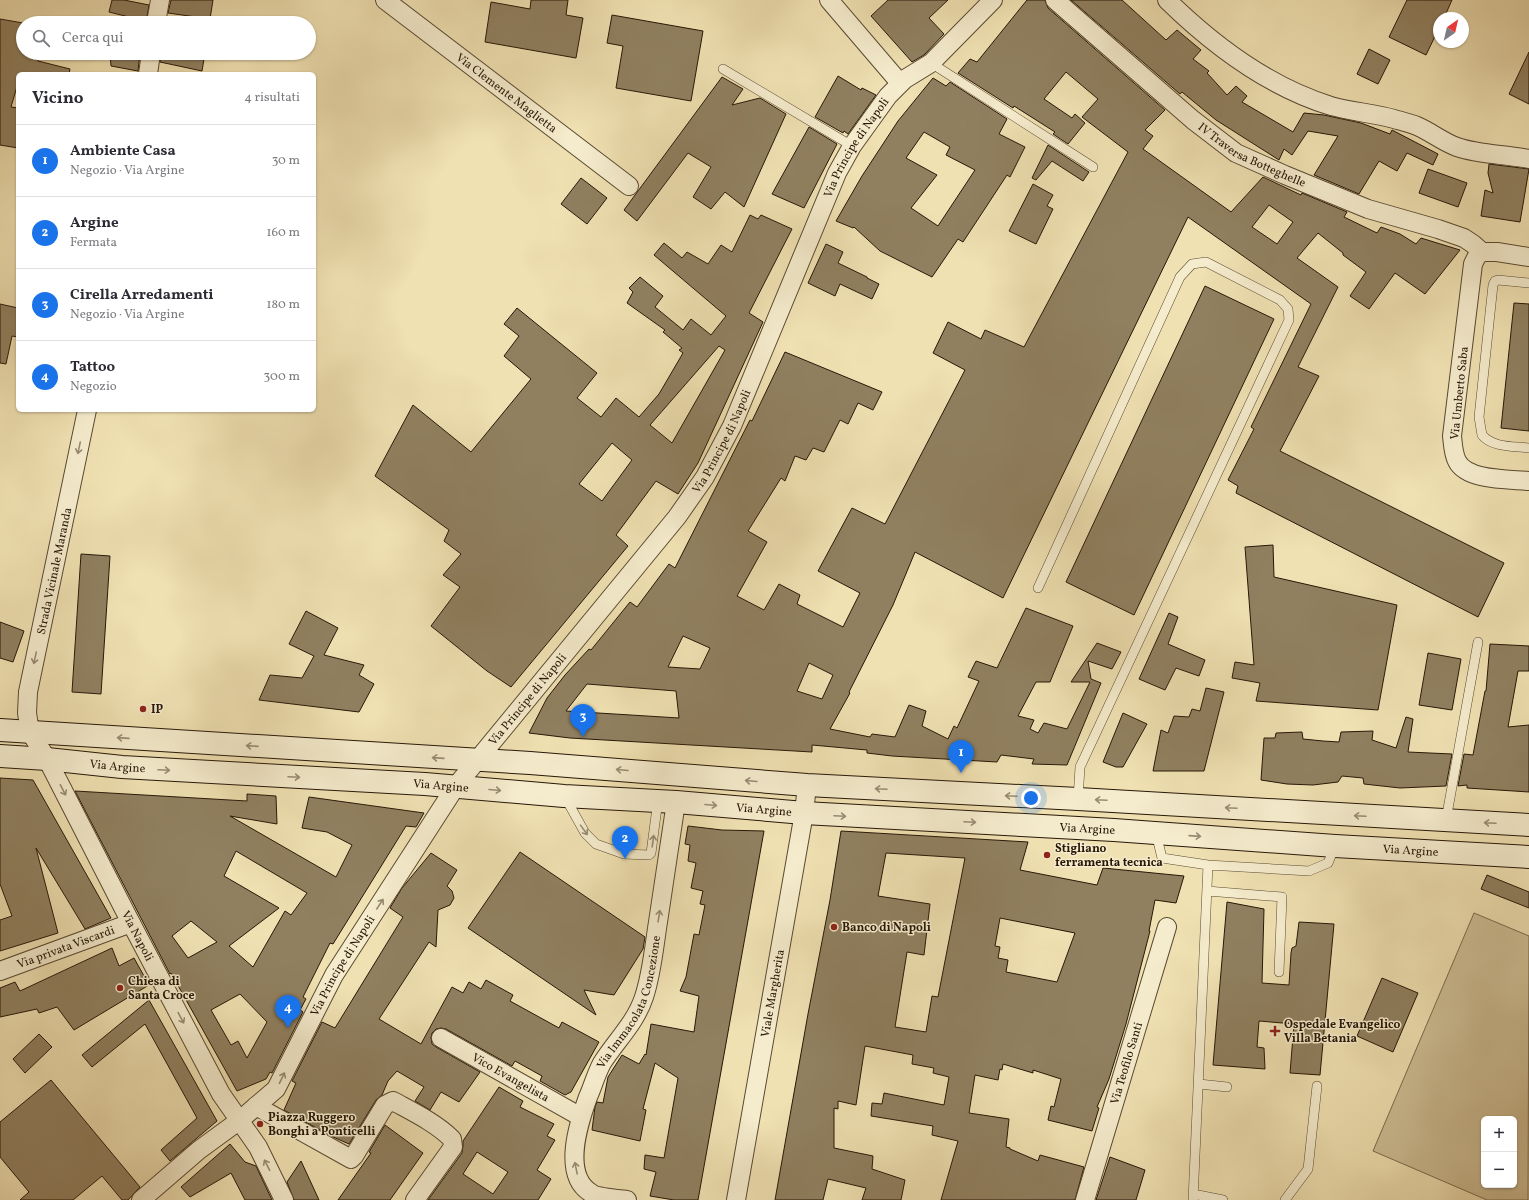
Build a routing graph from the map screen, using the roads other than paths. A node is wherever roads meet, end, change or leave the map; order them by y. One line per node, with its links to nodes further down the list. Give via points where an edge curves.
1 (160, 0): 7 (street)
2 (385, 0): 16 (street, Via Clemente Maglietta)
3 (829, 0): 12 (street)
4 (993, 0): 9 (street, Via Principe di Napoli)
5 (1055, 0): 17 (street, IV Traversa Botteghelle, via 1193,120 1236,153 1368,208 1464,238)
6 (1167, 0): 14 (street, via 1220,45 1257,72 1292,91 1332,106 1367,112 1417,126 1457,147)
7 (157, 16)
8 (150, 60): 11 (street)
9 (931, 63): 12 (street, Via Principe di Napoli); 15 (lane)
10 (723, 69): 13 (lane)
11 (148, 72)
12 (900, 83): 13 (street, Via Principe di Napoli)
13 (852, 146): 29 (street, Via Principe di Napoli, via 837,173 732,426 705,477 677,517)
14 (1529, 159)
15 (1093, 167)
16 (629, 186)
17 (1482, 252): 18 (street); 22 (street, Via Umberto Saba, via 1473,264 1452,436 1454,452 1457,461 1470,473)
18 (1529, 257)
19 (1529, 284): 21 (lane, Via Umberto Saba, via 1498,280 1493,285 1479,417 1480,430 1484,438 1496,444)
20 (87, 412): 26 (street, Strada Vicinale Maranda, one-way to 26, via 27,697)
21 (1529, 448)
22 (1529, 481)
23 (1038, 588): 33 (lane, via 1180,277 1192,264 1206,262 1280,300 1288,309 1289,320 1080,767)
24 (1478, 642): 36 (lane)
25 (0, 730): 26 (street)
26 (30, 732): 28 (street, Via Napoli); 29 (street, one-way to 26)
27 (0, 756): 28 (street, Via Argine)
28 (47, 759): 31 (street, Via Argine, one-way to 31, via 122,767); 43 (street, Via Napoli, one-way to 43)
29 (477, 761): 30 (street, one-way to 29); 31 (street, Via Principe di Napoli)
30 (807, 785): 33 (street, one-way to 30); 35 (street, Viale Margherita)
31 (456, 786): 32 (street, Via Argine, one-way to 32); 51 (street, Via Principe di Napoli, one-way to 31, via 276,1089 334,975)
32 (564, 796): 34 (street, Via Argine); 34 (lane, one-way to 34, via 584,832 596,844 624,854 651,853)
33 (1078, 799): 36 (street, one-way to 33)
34 (667, 801): 35 (street, Via Argine, one-way to 35); 52 (street, Via Immacolata Concezione, one-way to 34, via 596,1075 630,1025 644,998 652,959)
35 (804, 813): 38 (street, Via Argine, one-way to 38); 60 (street, Viale Margherita)
36 (1446, 821): 37 (street, one-way to 36)
37 (1529, 826)
38 (1156, 833): 39 (street, Via Argine, one-way to 39); 41 (lane, via 1162,858)
39 (1336, 846): 40 (street, Via Argine); 41 (lane, via 1328,863 1309,871)
40 (1529, 857)
41 (1208, 865): 42 (lane)
42 (1207, 891): 46 (lane, via 1282,897); 48 (lane)
43 (131, 923): 45 (street, Via privata Viscardi); 53 (street, Via Napoli, one-way to 53, via 221,1094)
44 (1167, 927): 61 (street, Via Teofilo Santi)
45 (0, 971)
46 (1279, 972)
47 (441, 1038): 52 (street, Vico Evangelista)
48 (1199, 1084): 50 (lane); 55 (lane)
49 (1317, 1086): 63 (lane, via 1308,1169)
50 (1227, 1087)
51 (256, 1106): 53 (street, Via Principe di Napoli); 58 (street, via 351,1159 385,1105 393,1101 409,1110 446,1132 453,1143 453,1147)
52 (581, 1117): 54 (street, Via Immacolata Concezione, one-way to 52, via 574,1158)
53 (240, 1120): 56 (street, Via Principe di Napoli, via 199,1150); 57 (street, Via Napoli, one-way to 53, via 258,1146)
54 (585, 1197): 59 (street, Via Immacolata Concezione)
55 (1193, 1197): 62 (lane)
56 (141, 1200)
57 (284, 1200)
58 (415, 1200)
59 (626, 1200)
60 (736, 1200)
61 (1085, 1200)
62 (1223, 1200)
63 (1285, 1200)

